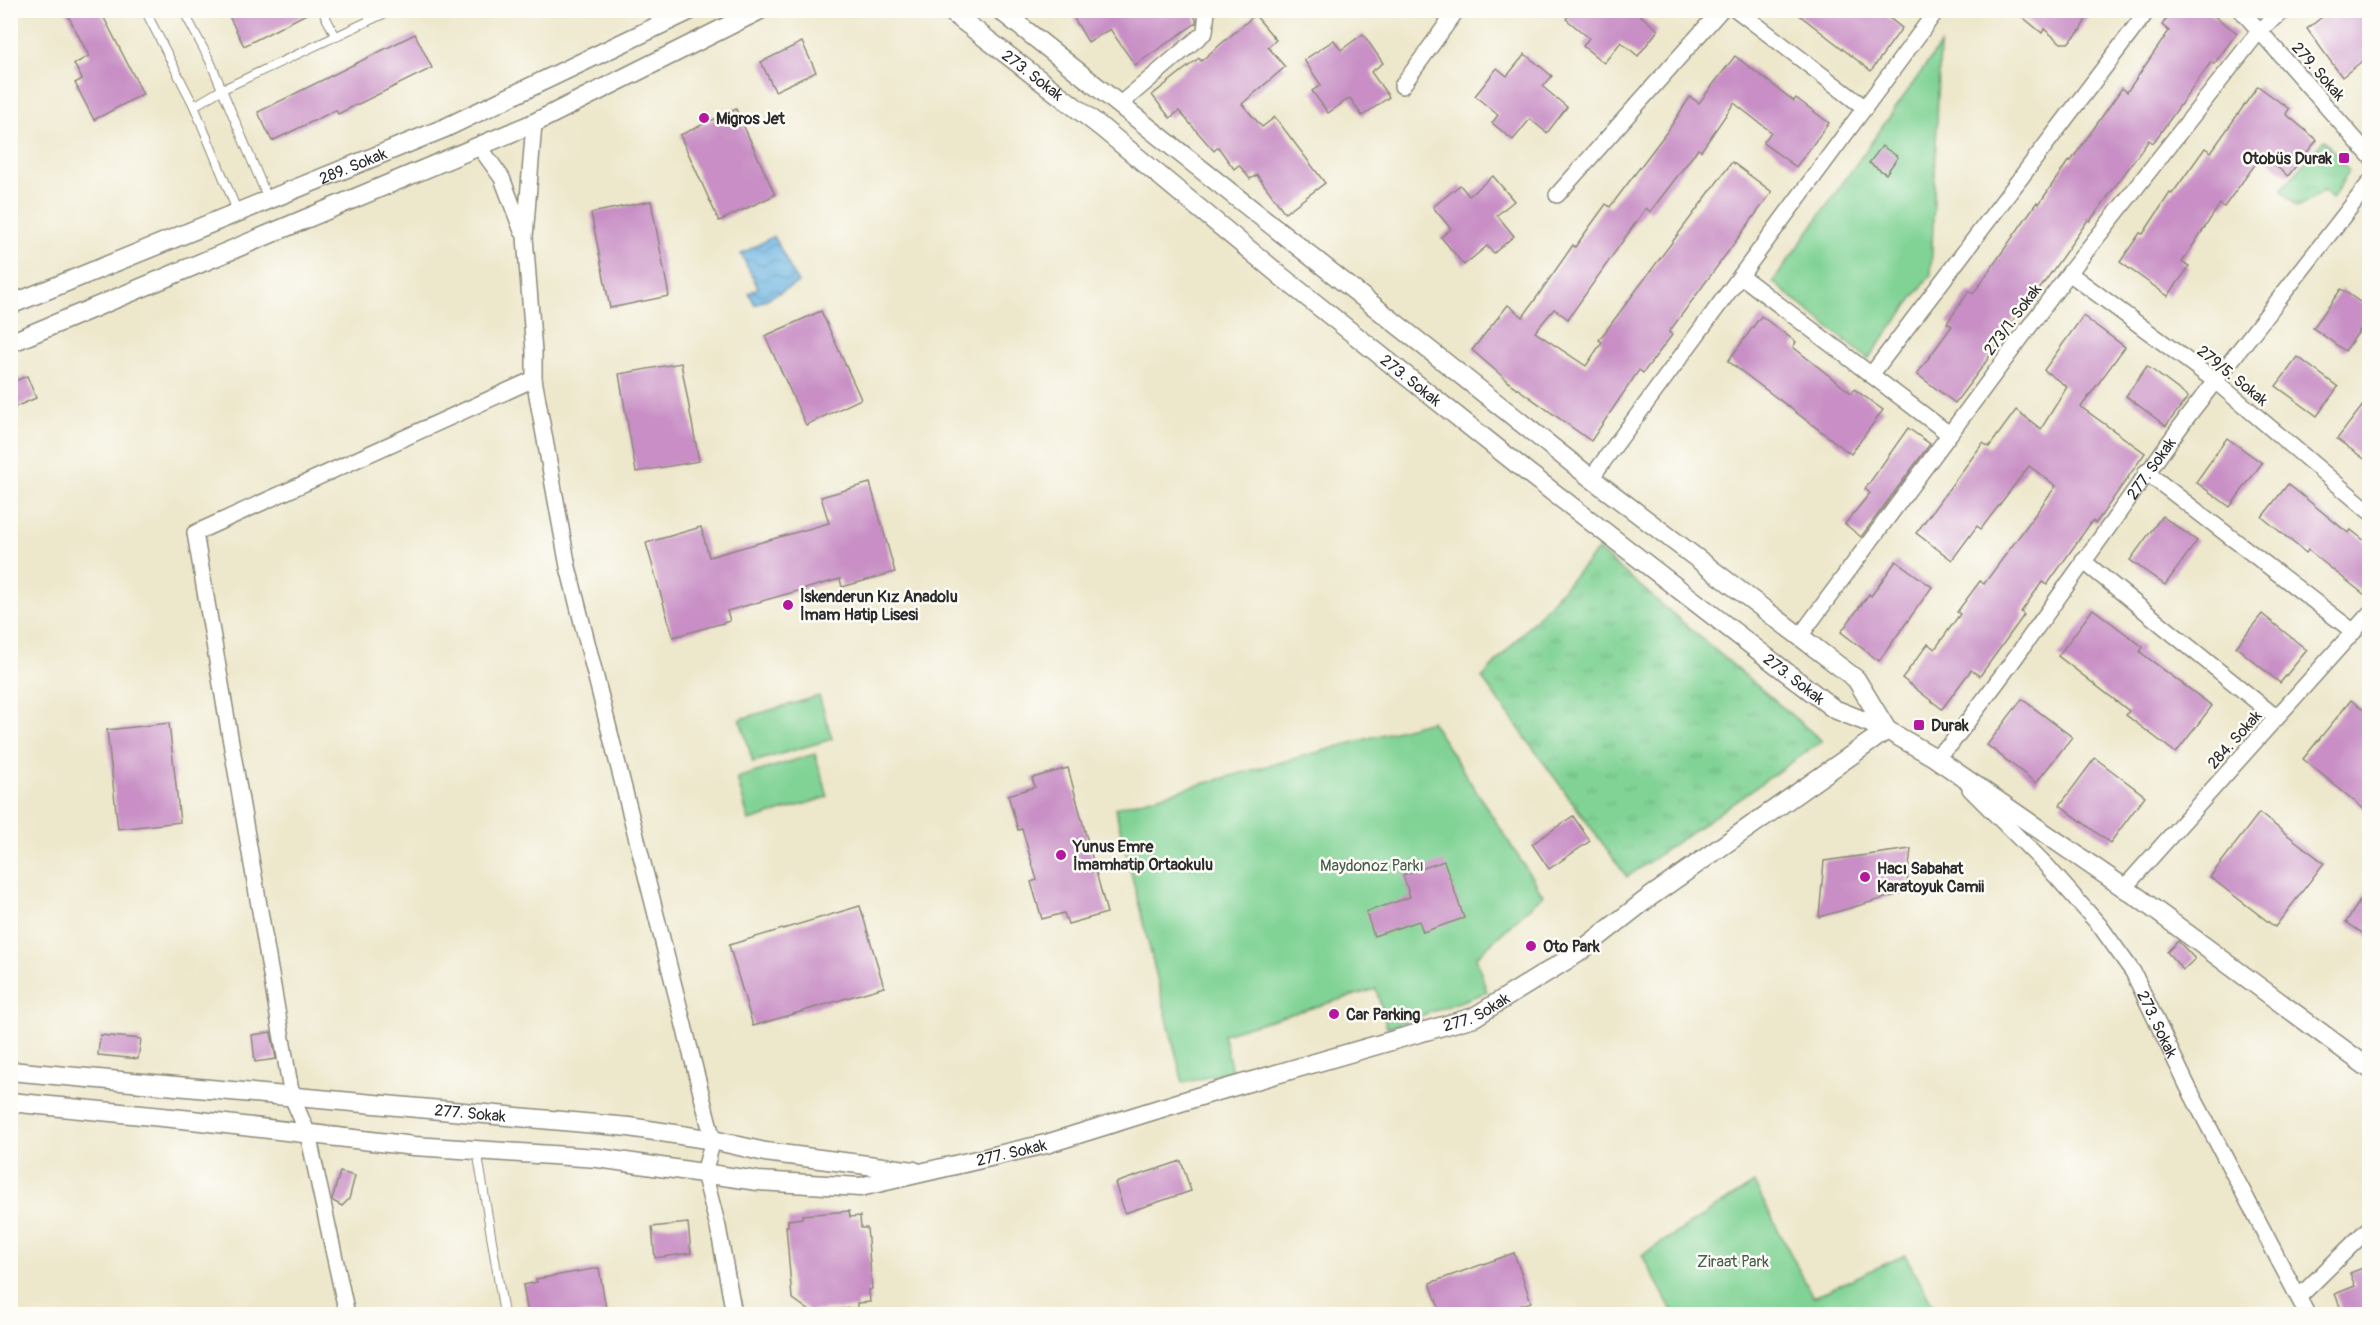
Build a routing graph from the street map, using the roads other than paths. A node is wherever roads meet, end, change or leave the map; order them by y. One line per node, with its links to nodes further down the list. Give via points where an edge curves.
1 (145, 10): 22 (lane)
2 (183, 10): 20 (lane)
3 (322, 10): 18 (lane)
4 (392, 10): 18 (lane)
5 (691, 10): 29 (street, 289. Sokak, via 445,128)
6 (760, 10): 24 (street)
7 (949, 10): 50 (street, 273. Sokak, via 1101,127 1518,464 1834,709)
8 (1000, 10): 21 (street, 273. Sokak)
9 (1207, 10): 21 (street, via 1205,32)
10 (1457, 10): 19 (street)
11 (1721, 10): 28 (street)
12 (1737, 10): 23 (street)
13 (1937, 10): 23 (street)
14 (2148, 10): 38 (street)
15 (2241, 10): 17 (street, 279. Sokak)
16 (2285, 10): 17 (street, 273/1. Sokak)
17 (2260, 30): 26 (street, 279. Sokak); 34 (street, 273/1. Sokak)
18 (336, 37): 20 (lane)
19 (1402, 86)
20 (221, 90): 22 (lane); 29 (lane)
21 (1119, 105): 43 (street, 273. Sokak)
22 (194, 106): 30 (lane)
23 (1865, 108): 35 (street)
24 (534, 123): 25 (street); 32 (street)
25 (479, 146): 31 (street); 32 (street, via 502,178)
26 (2370, 156)
27 (2370, 182): 40 (street, 277. Sokak)
28 (1557, 195)
29 (268, 200): 30 (street, 289. Sokak); 31 (street)
30 (238, 213): 33 (street); 36 (street, 289. Sokak)
31 (281, 230): 33 (street)
32 (525, 237): 39 (street)
33 (246, 244): 37 (street)
34 (2069, 273): 40 (street, 279/5. Sokak); 41 (street, 273/1. Sokak)
35 (1741, 276): 38 (street); 43 (street)
36 (10, 305)
37 (10, 343)
38 (1871, 375): 41 (street)
39 (534, 379): 56 (street, via 195,533); 59 (street, via 568,567)
40 (2215, 381): 42 (street, 277. Sokak); 44 (street, 279/5. Sokak)
41 (1949, 434): 48 (street, 273/1. Sokak)
42 (2146, 472): 45 (street, 277. Sokak); 47 (street)
43 (1592, 478): 48 (street, 273. Sokak)
44 (2370, 512)
45 (2083, 561): 49 (street); 51 (street, 277. Sokak, via 1950,745)
46 (2370, 613): 47 (street, 284. Sokak)
47 (2354, 632): 49 (street, 284. Sokak)
48 (1800, 636): 50 (street, 273. Sokak, via 1856,679)
49 (2277, 718): 53 (street, 284. Sokak)
50 (1887, 730): 51 (street, 273. Sokak); 62 (street, 277. Sokak, via 1578,953 1474,1017 1046,1144)
51 (1934, 758): 52 (street, 273. Sokak)
52 (1953, 771): 53 (street, 273. Sokak); 64 (street, 273. Sokak, via 2046,865 2100,926 2133,972 2188,1087)
53 (2124, 888): 54 (street, 273. Sokak)
54 (2370, 1069)
55 (10, 1071): 56 (street, 277. Sokak)
56 (292, 1097): 58 (street); 59 (street, 277. Sokak, via 629,1127)
57 (10, 1102): 58 (street, 277. Sokak)
58 (308, 1134): 60 (street, 277. Sokak); 65 (street)
59 (712, 1140): 61 (street); 62 (street, 277. Sokak, via 765,1152)
60 (477, 1150): 61 (street, 277. Sokak, via 598,1158); 66 (lane)
61 (704, 1173): 62 (street, 277. Sokak, via 758,1181 860,1187); 67 (street)
62 (928, 1173)
63 (2370, 1227): 64 (street)
64 (2299, 1298): 68 (street, 273. Sokak)
65 (347, 1314)
66 (504, 1314)
67 (735, 1314)
68 (2307, 1314)

